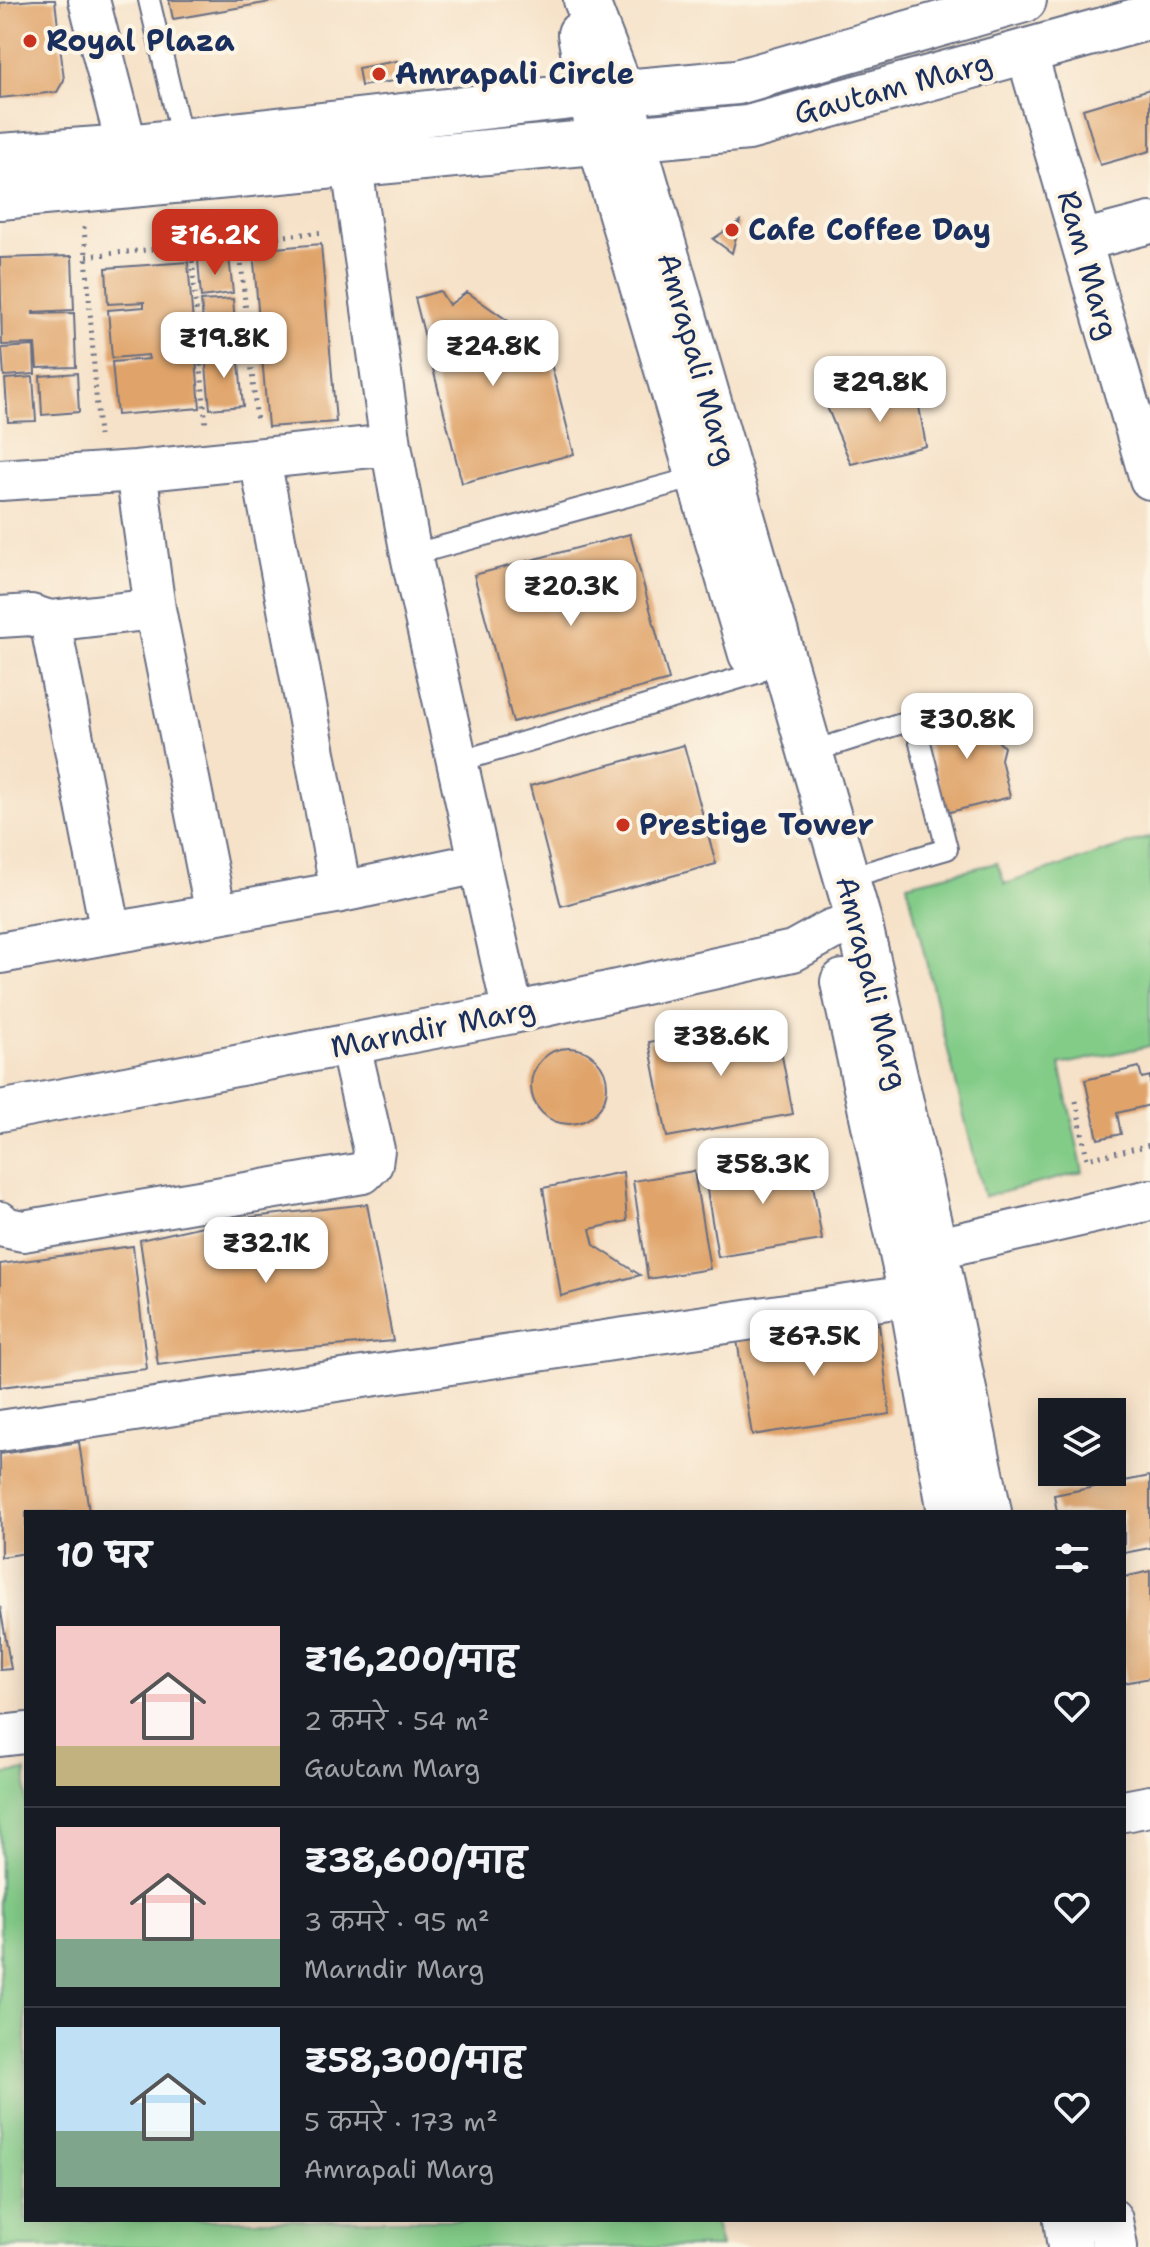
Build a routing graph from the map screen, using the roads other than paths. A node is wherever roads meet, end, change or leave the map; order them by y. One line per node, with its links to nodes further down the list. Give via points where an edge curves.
1 (89, 0): 12 (street)
2 (149, 0): 10 (lane)
3 (575, 0): 9 (street)
4 (586, 0): 9 (street)
5 (1024, 0): 6 (street, Gautam Marg)
6 (980, 6): 9 (street, Gautam Marg, via 737,82)
7 (1150, 17): 8 (street, Gautam Marg)
8 (1026, 51): 11 (street, Gautam Marg, via 748,128); 17 (street, Ram Marg)
9 (606, 94): 10 (street, Gautam Marg); 11 (street)
10 (182, 139): 12 (street)
11 (617, 141): 14 (street, Gautam Marg); 22 (street, Amrapali Marg, via 661,346); 30 (street, Amrapali Marg)
12 (127, 147): 13 (street)
13 (0, 156)
14 (352, 166): 15 (street); 19 (street)
15 (0, 197)
16 (1150, 223): 17 (street)
17 (1081, 241): 18 (street, Ram Marg)
18 (1143, 426): 23 (street, Ram Marg)
19 (391, 445): 20 (street); 25 (street)
20 (260, 459): 21 (street); 34 (street)
21 (119, 472): 24 (street); 26 (street)
22 (697, 477): 25 (lane); 29 (street, Amrapali Marg)
23 (1150, 479)
24 (0, 480)
25 (411, 555): 31 (street)
26 (155, 609): 28 (street); 35 (street)
27 (0, 617): 28 (street, via 31,615)
28 (50, 621): 37 (street)
29 (757, 673): 31 (lane); 36 (street, Amrapali Marg)
30 (811, 752): 33 (street, Amrapali Marg); 33 (lane, via 914,719 947,849)
31 (457, 762): 32 (street)
32 (479, 863): 34 (street); 39 (street)
33 (847, 878): 36 (street, Amrapali Marg)
34 (341, 892): 35 (street)
35 (216, 914): 37 (street)
36 (845, 925): 39 (street, Marndir Marg, via 793,951); 44 (street, Amrapali Marg)
37 (111, 933): 38 (street)
38 (0, 953)
39 (513, 1013): 40 (street, Marndir Marg)
40 (350, 1045): 41 (street, Marndir Marg); 43 (street, via 374,1150 372,1164 363,1173 23,1231)
41 (0, 1111)
42 (1150, 1200): 44 (street)
43 (0, 1222)
44 (923, 1272): 45 (street); 46 (street, Amrapali Marg); 47 (street, Amrapali Marg)
45 (0, 1431)
46 (950, 1510)
47 (988, 1510)
48 (24, 1733): 49 (street)
49 (0, 1736)
50 (1150, 1806): 51 (street)
51 (1126, 1811)
52 (1066, 2222): 54 (street)
53 (1110, 2222): 55 (street)
54 (1070, 2247)
55 (1115, 2247)

